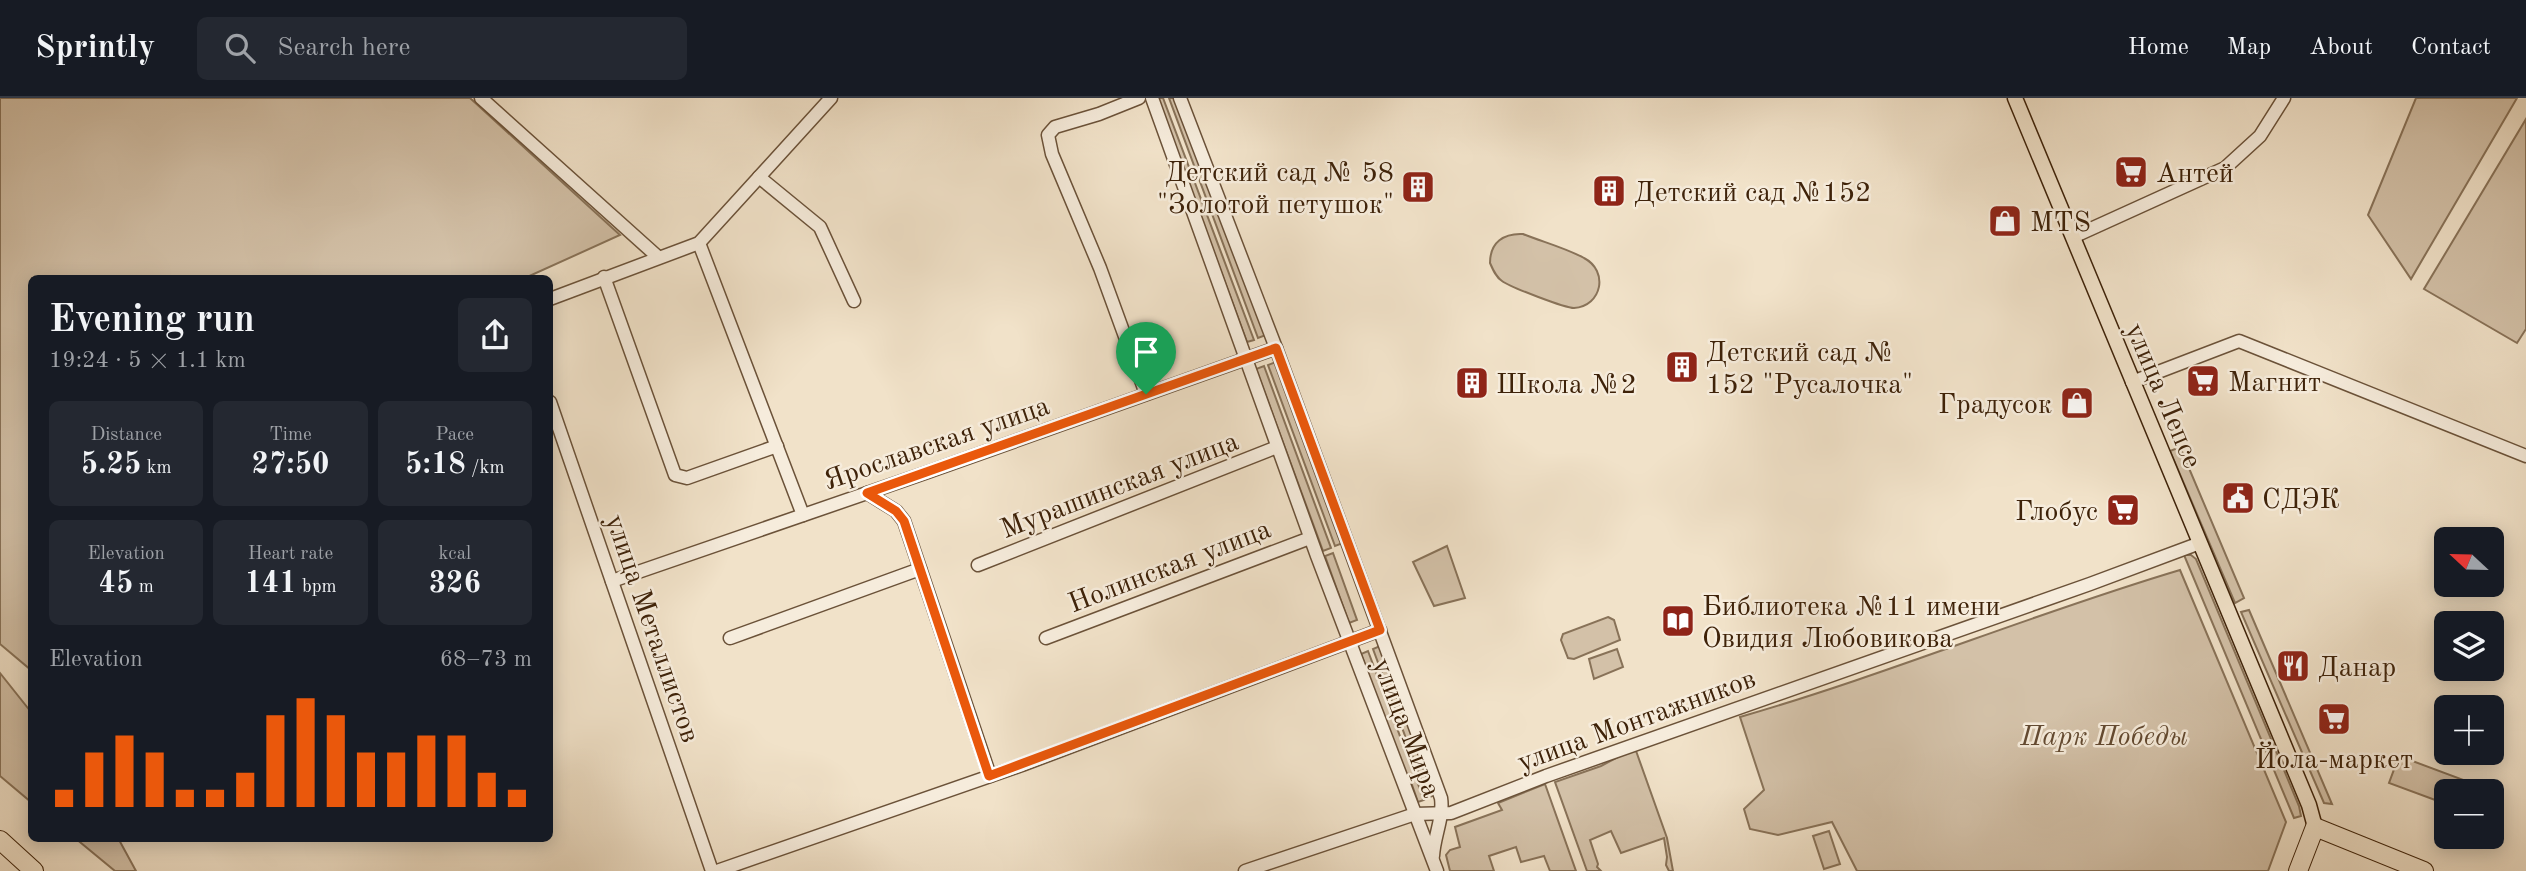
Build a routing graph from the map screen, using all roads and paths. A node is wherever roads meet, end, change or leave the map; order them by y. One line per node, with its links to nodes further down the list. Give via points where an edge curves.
1 (481, 98): 11 (street)
2 (831, 98): 8 (street)
3 (1139, 98): 18 (street, via 1055,127 1048,135)
4 (1152, 98): 16 (street, улица Мира)
5 (1180, 98): 15 (street, улица Мира)
6 (2015, 98): 9 (main road, улица Лепсе)
7 (2284, 98): 9 (street, via 2260,136 2225,168)
8 (759, 177): 10 (street); 14 (street, via 820,227)
9 (2073, 237): 17 (main road, улица Лепсе)
10 (699, 243): 11 (street); 20 (street)
11 (658, 257): 12 (street)
12 (604, 277): 13 (street); 20 (street, via 676,475 687,478)
13 (553, 298)
14 (854, 301)
15 (1276, 348): 16 (street, Ярославская улица); 30 (street, улица Мира)
16 (1246, 359): 18 (street, Ярославская улица); 21 (street, улица Мира)
17 (2132, 382): 22 (street, via 2239,341); 26 (main road, улица Лепсе)
18 (1146, 394): 23 (street, Ярославская улица)
19 (553, 411): 29 (street, улица Металлистов)
20 (777, 446): 24 (street)
21 (1277, 447): 25 (street, улица Мира); 27 (street, Мурашинская улица)
22 (2526, 456)
23 (867, 493): 24 (street, Ярославская улица); 28 (street, via 904,521)
24 (803, 515): 29 (street, Ярославская улица)
25 (1310, 538): 32 (street, Нолинская улица); 33 (street, улица Мира)
26 (2200, 543): 36 (street, улица Монтажников); 37 (main road, улица Лепсе)
27 (978, 565)
28 (920, 569): 31 (street); 34 (street)
29 (612, 581): 42 (street, улица Металлистов)
30 (1380, 630): 33 (street); 36 (street, улица Мира, via 1441,798)
31 (730, 638)
32 (1046, 638)
33 (1350, 643): 34 (street); 35 (street, улица Мира)
34 (989, 776): 42 (street)
35 (1415, 814): 36 (street, улица Монтажников); 39 (street, улица Мира); 40 (street, улица Монтажников)
36 (1442, 815): 39 (street, улица Мира, via 1433,842)
37 (2315, 827): 44 (highway); 45 (highway)
38 (0, 840): 41 (highway)
39 (1435, 865)
40 (1269, 867): 43 (street, улица Монтажников)
41 (34, 871)
42 (715, 871)
43 (1245, 871)
44 (2298, 871)
45 (2424, 871)

